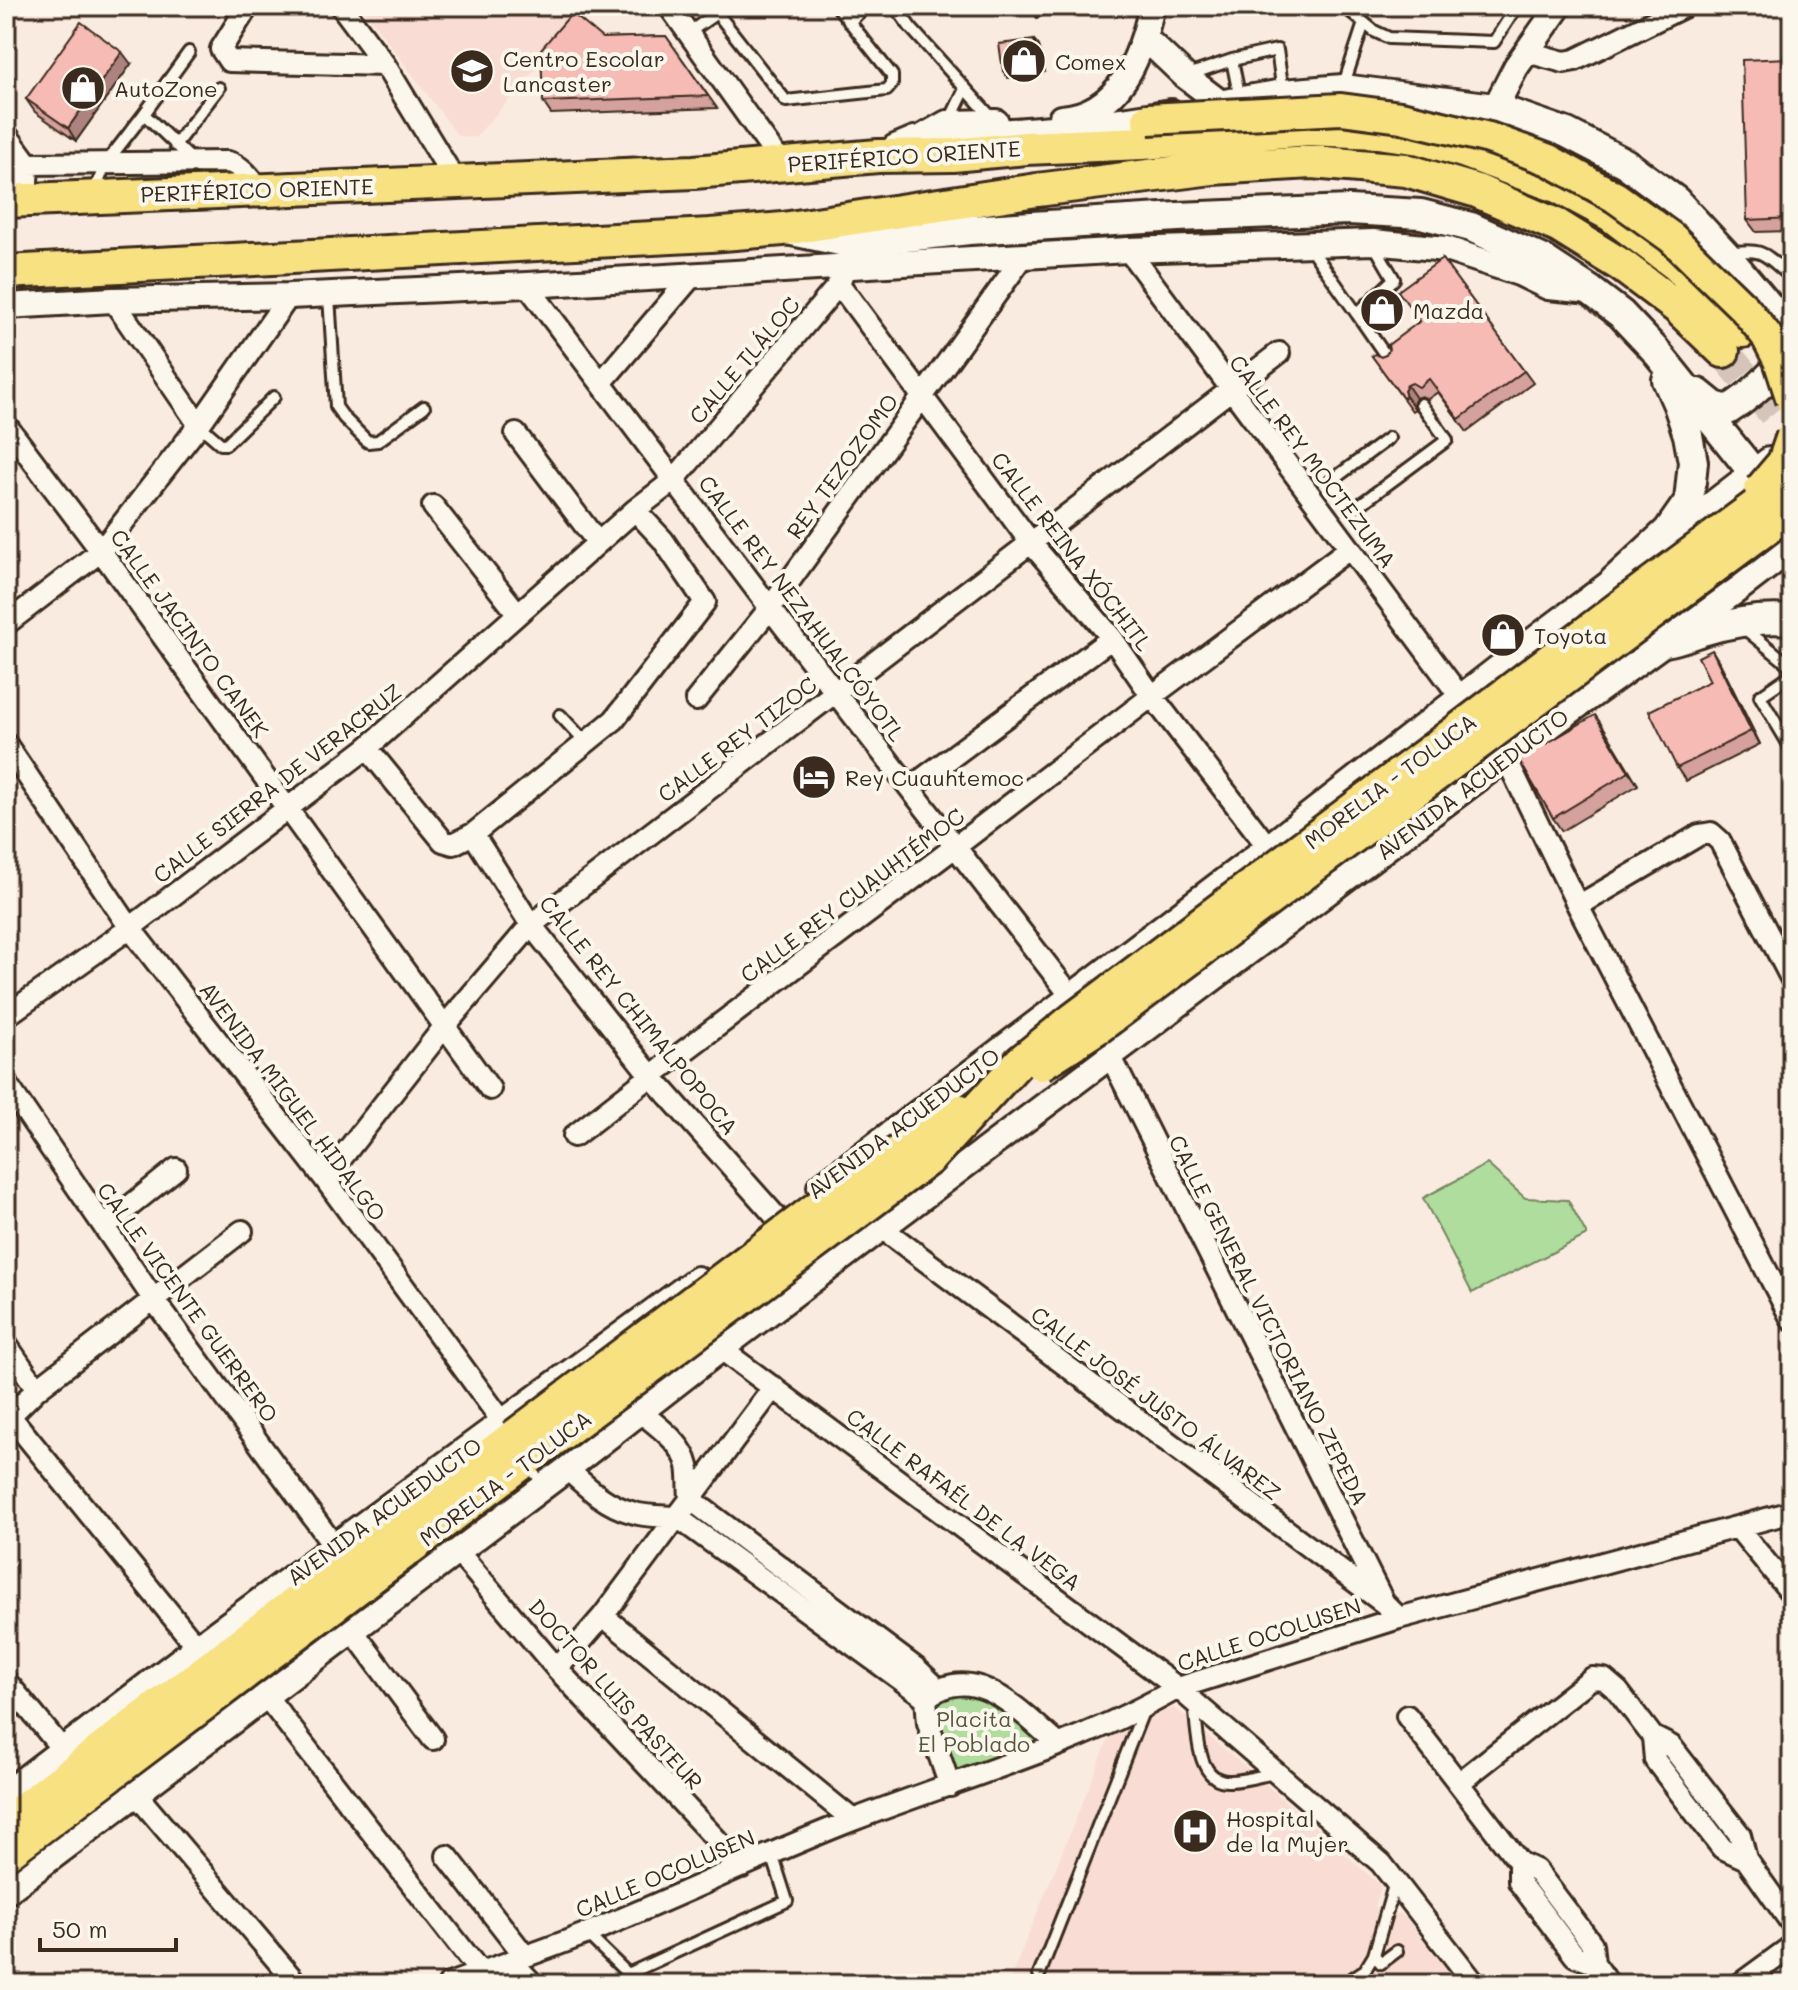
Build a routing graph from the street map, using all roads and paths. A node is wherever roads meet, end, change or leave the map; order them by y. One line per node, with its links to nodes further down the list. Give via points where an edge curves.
1 (248, 6): 20 (street, via 221,49 229,61)
2 (341, 6): 20 (street)
3 (669, 6): 15 (street)
4 (837, 6): 13 (lane)
5 (866, 6): 13 (lane)
6 (895, 6): 23 (lane)
7 (1152, 6): 16 (street)
8 (1344, 6): 14 (lane)
9 (1517, 6): 14 (lane, via 1494,42 1389,38)
10 (1559, 6): 18 (street)
11 (1685, 6): 18 (street, via 1575,60)
12 (722, 9): 13 (lane, via 786,101 887,90 892,84 892,75); 15 (lane)
13 (849, 22)
14 (1364, 23): 24 (lane)
15 (688, 33): 38 (street)
16 (1145, 38): 21 (street); 30 (street, via 1125,79 1094,110 1074,117)
17 (189, 52): 28 (lane)
18 (1527, 52): 27 (street)
19 (1232, 60): 21 (lane); 25 (lane, via 1277,50); 26 (lane)
20 (385, 65): 40 (street)
21 (1185, 76): 26 (street)
22 (219, 88): 34 (lane)
23 (965, 89): 30 (lane); 31 (lane)
24 (1343, 89): 25 (main road); 27 (main road)
25 (1283, 94): 26 (main road)
26 (1232, 103): 29 (main road)
27 (1495, 108): 48 (main road, via 1567,133 1625,163 1676,201)
28 (144, 114): 34 (lane); 37 (lane)
29 (1148, 119): 33 (main road); 72 (main road, bridge, via 1341,109 1474,134 1549,160 1615,197 1672,238 1723,287 1766,335)
30 (996, 122): 31 (street)
31 (947, 123): 33 (street)
32 (6, 134): 39 (street)
33 (915, 141): 35 (main road)
34 (175, 145): 36 (lane)
35 (878, 156): 38 (highway, PERIFÉRICO ORIENTE); 44 (highway, PERIFÉRICO ORIENTE, via 1308,129 1420,138 1557,186 1611,215 1677,265 1733,341 1558,226 1477,191 1406,170 1312,162 1212,168)
36 (193, 161): 37 (street); 41 (street, via 236,164)
37 (106, 163): 39 (street); 42 (lane)
38 (781, 163): 40 (highway, PERIFÉRICO ORIENTE)
39 (28, 164): 43 (street)
40 (456, 182): 41 (highway, PERIFÉRICO ORIENTE)
41 (260, 190): 42 (highway, PERIFÉRICO ORIENTE)
42 (92, 197): 43 (highway, PERIFÉRICO ORIENTE)
43 (16, 201)
44 (783, 229): 50 (main road); 51 (highway, PERIFÉRICO ORIENTE)
45 (1373, 242): 46 (street); 56 (street, via 1446,249 1548,287); 62 (lane, via 1394,279)
46 (1308, 245): 47 (street); 62 (lane)
47 (1128, 250): 49 (street); 69 (street, CALLE REY MOCTEZUMA)
48 (1725, 254): 53 (lane, via 1752,249); 54 (main road)
49 (1023, 257): 50 (street); 70 (street, REY TEZOZOMO)
50 (845, 265): 52 (street); 56 (main road, via 969,230 1349,210 1421,214 1471,227 1544,260); 70 (street, CALLE REINA XÓCHITL); 83 (street, CALLE TLÁLOC)
51 (6, 272)
52 (692, 276): 55 (street); 68 (street)
53 (1792, 278)
54 (1747, 279): 60 (main road); 63 (main road)
55 (527, 285): 57 (street); 68 (street, CALLE REY NEZAHUALCÓYOTL)
56 (1591, 291): 65 (main road)
57 (329, 294): 58 (street); 74 (lane, via 336,407 344,418 368,442 378,441)
58 (289, 296): 59 (street); 76 (street)
59 (113, 300): 61 (street); 76 (street)
60 (1766, 302): 64 (main road); 65 (main road, via 1783,336 1786,358 1728,410 1699,394)
61 (6, 306)
62 (1357, 314): 67 (lane)
63 (1792, 318)
64 (1792, 334)
65 (1655, 350): 81 (main road); 95 (main road, via 1688,435 1693,462 1689,501 1668,531)
66 (1279, 353): 69 (street, CALLE REY TIZOC)
67 (1390, 362)
68 (601, 383): 83 (street, CALLE REY NEZAHUALCÓYOTL)
69 (1230, 390): 90 (street, CALLE REY TIZOC); 92 (street, CALLE REY MOCTEZUMA)
70 (923, 396): 90 (street, CALLE REINA XÓCHITL); 97 (street, REY TEZOZOMO)
71 (274, 397): 76 (lane, via 226,444)
72 (1792, 400)
73 (1421, 404): 79 (lane, via 1447,440 1354,509 1331,481)
74 (424, 407)
75 (6, 425): 93 (street, CALLE JACINTO CANEK)
76 (199, 425): 93 (street)
77 (516, 434): 89 (street)
78 (1792, 436): 96 (main road, bridge, via 1783,462 1755,495)
79 (1389, 438)
80 (1792, 443): 81 (street, AVENIDA ACUEDUCTO)
81 (1753, 472): 84 (street, AVENIDA ACUEDUCTO); 88 (main road)
82 (1792, 478): 96 (main road, MORELIA - TOLUCA, bridge)
83 (674, 480): 86 (street, CALLE SIERRA DE VERACRUZ); 97 (street, CALLE REY NEZAHUALCÓYOTL)
84 (1722, 496): 94 (street, via 1755,501 1770,514 1777,534); 95 (street, AVENIDA ACUEDUCTO)
85 (433, 506): 98 (street)
86 (635, 510): 89 (street, CALLE SIERRA DE VERACRUZ); 111 (street, via 663,540 705,602 614,720)
87 (1792, 510): 146 (main road, MORELIA - TOLUCA, bridge, via 1100,1027 970,1103 846,1185)
88 (1792, 526)
89 (598, 543): 98 (street, CALLE SIERRA DE VERACRUZ)
90 (1031, 543): 102 (street, CALLE REINA XÓCHITL); 106 (street, CALLE REY TIZOC)
91 (1792, 548): 94 (street, AVENIDA ACUEDUCTO)
92 (1349, 549): 107 (street, CALLE REY CUAUHTÉMOC); 108 (street, CALLE REY MOCTEZUMA)
93 (101, 551): 101 (street); 117 (street, CALLE JACINTO CANEK)
94 (1769, 565): 103 (street, AVENIDA ACUEDUCTO)
95 (1614, 581): 108 (street, AVENIDA ACUEDUCTO)
96 (1646, 586): 146 (main road, MORELIA - TOLUCA, bridge, via 1072,1019 1020,1061 930,1159)
97 (770, 608): 106 (street, CALLE REY NEZAHUALCÓYOTL); 109 (street, REY TEZOZOMO)
98 (518, 614): 113 (street, CALLE SIERRA DE VERACRUZ)
99 (1792, 620): 100 (main road)
100 (1737, 622): 103 (main road); 104 (lane)
101 (6, 624)
102 (1112, 638): 107 (street, CALLE REINA XÓCHITL); 116 (street)
103 (1665, 642): 115 (street, AVENIDA ACUEDUCTO)
104 (1792, 667)
105 (1792, 674): 114 (lane, via 1760,696)
106 (837, 693): 116 (street, CALLE REY NEZAHUALCÓYOTL); 122 (street, CALLE REY TIZOC)
107 (1152, 696): 119 (street, CALLE REY CUAUHTÉMOC); 120 (street, CALLE REINA XÓCHITL)
108 (1461, 698): 120 (street, AVENIDA ACUEDUCTO)
109 (696, 700)
110 (560, 715): 111 (lane)
111 (586, 743): 118 (street)
112 (6, 744): 123 (street, AVENIDA MIGUEL HIDALGO)
113 (367, 748): 117 (street, CALLE SIERRA DE VERACRUZ); 118 (street, via 443,841 453,844)
114 (1792, 750)
115 (1506, 758): 121 (street); 128 (street, AVENIDA ACUEDUCTO)
116 (910, 788): 119 (street, CALLE REY NEZAHUALCÓYOTL)
117 (288, 808): 123 (street, CALLE SIERRA DE VERACRUZ); 127 (street, CALLE JACINTO CANEK)
118 (473, 834): 122 (street, CALLE REY CHIMALPOPOCA)
119 (955, 847): 125 (street, CALLE REY NEZAHUALCÓYOTL); 129 (street, CALLE REY CUAUHTÉMOC)
120 (1268, 847): 125 (street, AVENIDA ACUEDUCTO)
121 (1578, 906): 124 (street, via 1699,835 1711,833 1720,841); 140 (street)
122 (531, 925): 127 (street, CALLE REY TIZOC); 129 (street, CALLE REY CHIMALPOPOCA)
123 (130, 928): 126 (street, CALLE SIERRA DE VERACRUZ); 134 (street, AVENIDA MIGUEL HIDALGO)
124 (1792, 980)
125 (1071, 996): 135 (street, AVENIDA ACUEDUCTO)
126 (6, 1016)
127 (444, 1027): 131 (street, CALLE JACINTO CANEK); 134 (street, CALLE REY TIZOC)
128 (1111, 1057): 137 (street, AVENIDA ACUEDUCTO); 155 (street, CALLE GENERAL VICTORIANO ZEPEDA)
129 (651, 1076): 132 (street, CALLE REY CUAUHTÉMOC); 135 (street, CALLE REY CHIMALPOPOCA)
130 (6, 1083): 136 (street, CALLE VICENTE GUERRERO)
131 (490, 1089)
132 (574, 1136)
133 (176, 1169): 136 (street)
134 (325, 1179): 146 (street, AVENIDA MIGUEL HIDALGO)
135 (778, 1219): 146 (street, AVENIDA ACUEDUCTO)
136 (104, 1227): 139 (street, CALLE VICENTE GUERRERO)
137 (883, 1229): 142 (street, AVENIDA ACUEDUCTO); 155 (street, CALLE JOSÉ JUSTO ÁLVAREZ)
138 (242, 1231): 139 (street)
139 (154, 1300): 144 (street); 152 (street, CALLE VICENTE GUERRERO)
140 (1792, 1320)
141 (6, 1344): 144 (street)
142 (721, 1349): 143 (street, CALLE RAFAÉL DE LA VEGA); 145 (street, AVENIDA ACUEDUCTO)
143 (774, 1387): 148 (street); 161 (street, CALLE RAFAÉL DE LA VEGA)
144 (37, 1389): 158 (street, via 10,1416)
145 (641, 1412): 147 (street, AVENIDA ACUEDUCTO); 148 (street, via 683,1452)
146 (515, 1439): 147 (street, AVENIDA MIGUEL HIDALGO); 152 (street, AVENIDA ACUEDUCTO); 176 (main road, MORELIA - TOLUCA); 178 (main road, MORELIA - TOLUCA)
147 (558, 1476): 150 (street, AVENIDA MIGUEL HIDALGO, via 634,1514); 153 (street, AVENIDA ACUEDUCTO)
148 (690, 1499): 150 (street); 162 (street, via 917,1669)
149 (1792, 1512): 151 (street, CALLE OCOLUSEN)
150 (677, 1517): 156 (street); 162 (street)
151 (1738, 1528): 154 (street); 155 (street, CALLE OCOLUSEN)
152 (335, 1547): 158 (street, AVENIDA ACUEDUCTO)
153 (458, 1552): 157 (street, AVENIDA ACUEDUCTO); 159 (street, DOCTOR LUIS PASTEUR)
154 (1792, 1594)
155 (1392, 1611): 161 (street, CALLE OCOLUSEN)
156 (603, 1616): 159 (street); 175 (street)
157 (353, 1631): 163 (street, AVENIDA ACUEDUCTO); 167 (street)
158 (197, 1647): 169 (street, AVENIDA ACUEDUCTO)
159 (557, 1669): 180 (street, DOCTOR LUIS PASTEUR)
160 (6, 1681): 169 (street)
161 (1178, 1688): 164 (street, CALLE RAFAÉL DE LA VEGA); 165 (street, CALLE OCOLUSEN)
162 (932, 1694): 168 (street, via 956,1683 970,1684 1002,1697); 172 (street, via 928,1723)
163 (266, 1696): 174 (street, AVENIDA ACUEDUCTO); 189 (street)
164 (1194, 1702): 170 (street, CALLE RAFAÉL DE LA VEGA); 170 (lane, via 1208,1774 1229,1782)
165 (1145, 1707): 168 (street, CALLE OCOLUSEN); 190 (lane)
166 (1407, 1716): 171 (street)
167 (433, 1739)
168 (1058, 1744): 172 (street, CALLE OCOLUSEN)
169 (62, 1749): 173 (street, AVENIDA ACUEDUCTO)
170 (1276, 1772): 181 (street, CALLE RAFAÉL DE LA VEGA, via 1381,1863)
171 (1460, 1782): 183 (street, via 1592,1678 1604,1679 1653,1737 1655,1760 1722,1848 1746,1859); 196 (street, via 1519,1862 1519,1882 1575,1956 1594,1963)
172 (950, 1786): 175 (street, CALLE OCOLUSEN)
173 (6, 1793)
174 (136, 1794): 182 (street, AVENIDA ACUEDUCTO); 191 (street)
175 (853, 1820): 177 (street, CALLE OCOLUSEN)
176 (6, 1821)
177 (772, 1854): 180 (street, CALLE OCOLUSEN); 184 (lane, via 787,1901 628,1974)
178 (6, 1855)
179 (447, 1856): 188 (street)
180 (742, 1867): 184 (street, CALLE OCOLUSEN)
181 (1395, 1882): 187 (lane); 195 (street, CALLE RAFAÉL DE LA VEGA)
182 (6, 1892)
183 (1792, 1924)
184 (586, 1934): 188 (street, CALLE OCOLUSEN)
185 (1792, 1946): 197 (street)
186 (1397, 1951): 187 (lane, via 1381,1963)
187 (1374, 1955): 194 (lane, via 1365,1970)
188 (518, 1958): 189 (street, CALLE OCOLUSEN); 193 (street)
189 (480, 1972): 192 (street, CALLE OCOLUSEN)
190 (1039, 1975)
191 (297, 1984)
192 (449, 1984)
193 (533, 1984)
194 (1344, 1984)
195 (1475, 1984)
196 (1609, 1984)
197 (1740, 1984)

